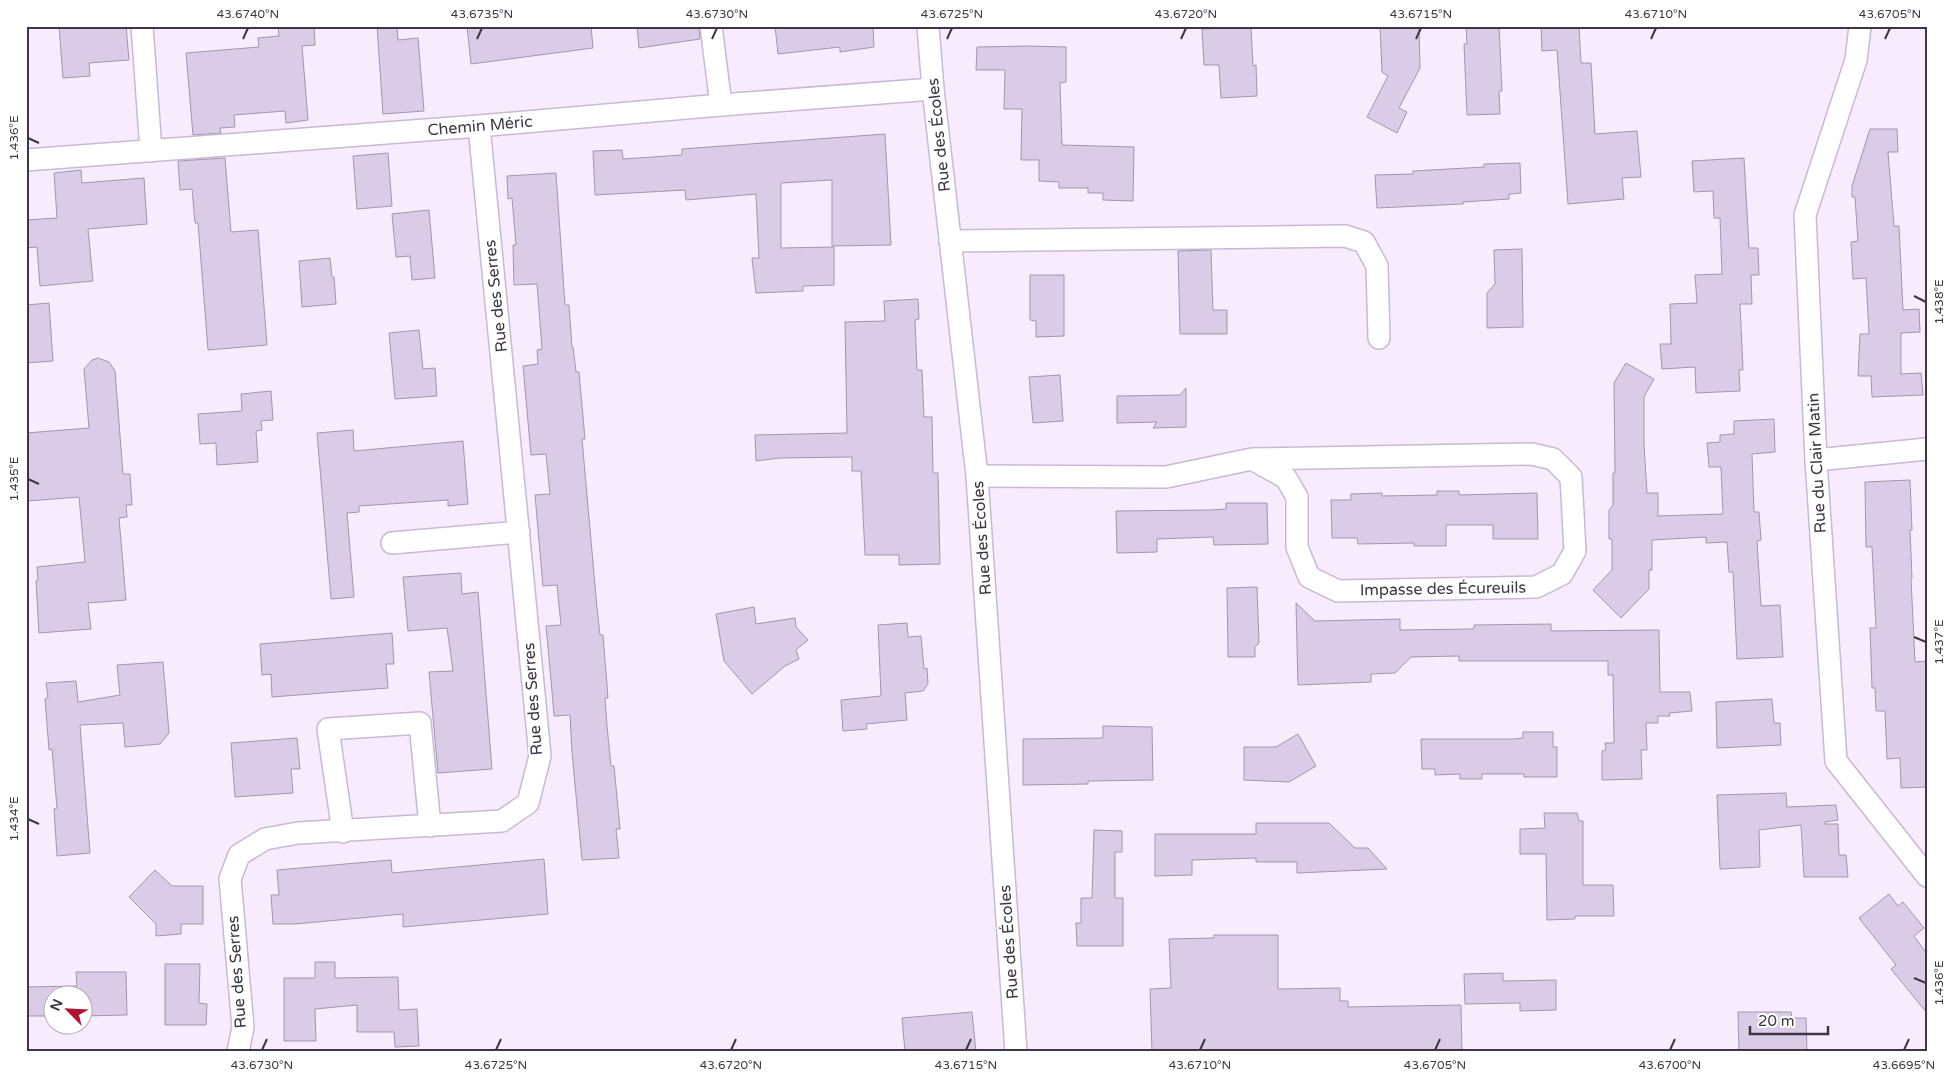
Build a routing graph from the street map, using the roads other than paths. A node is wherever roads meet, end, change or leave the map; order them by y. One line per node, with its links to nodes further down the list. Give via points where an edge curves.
1 (142, 26): 8 (street)
2 (711, 26): 6 (street)
3 (928, 26): 5 (street, Rue des Écoles)
4 (1860, 26): 14 (street, Rue du Clair Matin, via 1856,60 1805,215)
5 (933, 89): 6 (street, Chemin Méric); 10 (street, Rue des Écoles)
6 (721, 105): 7 (street, Chemin Méric)
7 (479, 126): 8 (street, Chemin Méric); 16 (street, Rue des Serres)
8 (151, 151): 9 (street, Chemin Méric)
9 (26, 160)
10 (950, 241): 11 (street, via 1344,236 1364,242 1378,266); 15 (street, Rue des Écoles)
11 (1379, 338)
12 (1927, 449): 14 (street)
13 (1252, 459): 13 (street, Impasse des Écureuils, via 1286,478 1296,497 1297,547 1309,577 1338,590 1536,587 1562,574 1575,551 1571,477 1553,459 1532,454); 15 (street, Impasse des Écureuils, via 1166,477)
14 (1816, 460): 20 (street, Rue du Clair Matin, via 1836,761)
15 (977, 476): 22 (street, Rue des Écoles)
16 (519, 532): 17 (street); 18 (street, Rue des Serres, via 540,756 528,803 502,821)
17 (392, 544)
18 (430, 826): 19 (street, Rue des Serres); 19 (street, via 420,723 328,729)
19 (343, 832): 21 (street, Rue des Serres, via 298,833 264,839 239,855 230,879 244,1027)
20 (1927, 876)
21 (238, 1052)
22 (1016, 1052)

